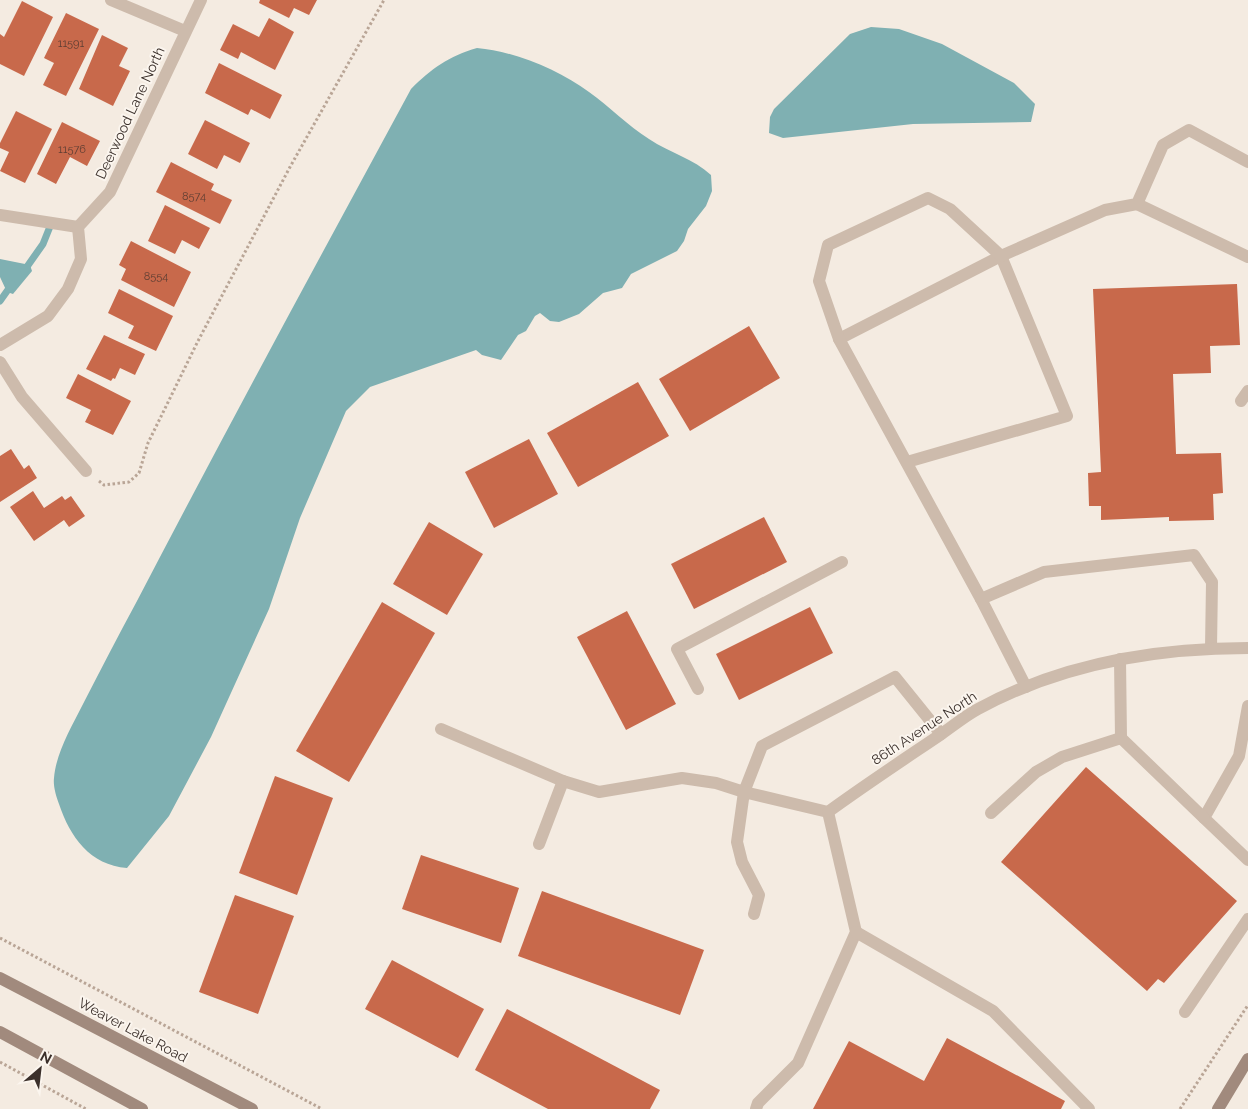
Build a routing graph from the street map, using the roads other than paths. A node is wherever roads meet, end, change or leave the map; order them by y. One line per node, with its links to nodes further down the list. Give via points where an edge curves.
1 (111, 0): 3 (street)
2 (200, 0): 3 (street, Deerwood Lane North)
3 (185, 31): 7 (street, Deerwood Lane North, via 110,192)
4 (1248, 162): 5 (street, via 1189,130 1163,146)
5 (1137, 204): 8 (street, via 1105,210); 9 (street)
6 (0, 215): 7 (street)
7 (78, 227): 11 (street, via 81,259 68,289 48,316)
8 (1001, 256): 10 (street); 10 (street, via 950,209 928,198 828,245 819,282); 13 (street, via 1067,416)
9 (1248, 258)
10 (839, 339): 13 (street)
11 (0, 345)
12 (0, 362): 14 (street, via 22,397)
13 (907, 462): 16 (street)
14 (86, 471)
15 (842, 562): 21 (street, via 676,649)
16 (981, 599): 17 (street, via 1044,572 1194,555 1212,582); 20 (street)
17 (1212, 648): 18 (street, 86th Avenue North); 19 (street, 86th Avenue North)
18 (1248, 648)
19 (1120, 659): 20 (street, 86th Avenue North, via 1068,671); 25 (street)
20 (1026, 686): 24 (street, 86th Avenue North, via 977,709)
21 (698, 689)
22 (1248, 706): 30 (street, via 1239,756)
23 (441, 729): 26 (street)
24 (942, 734): 27 (street, via 895,677 762,746); 28 (street, 86th Avenue North)
25 (1121, 738): 29 (street, via 1062,757 1036,772); 30 (street)
26 (563, 782): 27 (street, via 599,792 682,778 716,783); 31 (street)
27 (744, 792): 28 (street); 33 (street, via 737,842 742,862 759,895)
28 (828, 812): 35 (street)
29 (991, 813)
30 (1204, 818): 32 (street)
31 (539, 844)
32 (1248, 860)
33 (754, 914)
34 (1248, 919): 37 (street)
35 (856, 932): 42 (street, via 798,1063 758,1103); 43 (street, via 993,1011)
36 (0, 978): 41 (main road, Weaver Lake Road)
37 (1185, 1012)
38 (0, 1032): 40 (main road)
39 (1248, 1059): 44 (main road)
40 (142, 1109)
41 (252, 1109)
42 (756, 1109)
43 (1089, 1109)
44 (1218, 1109)

